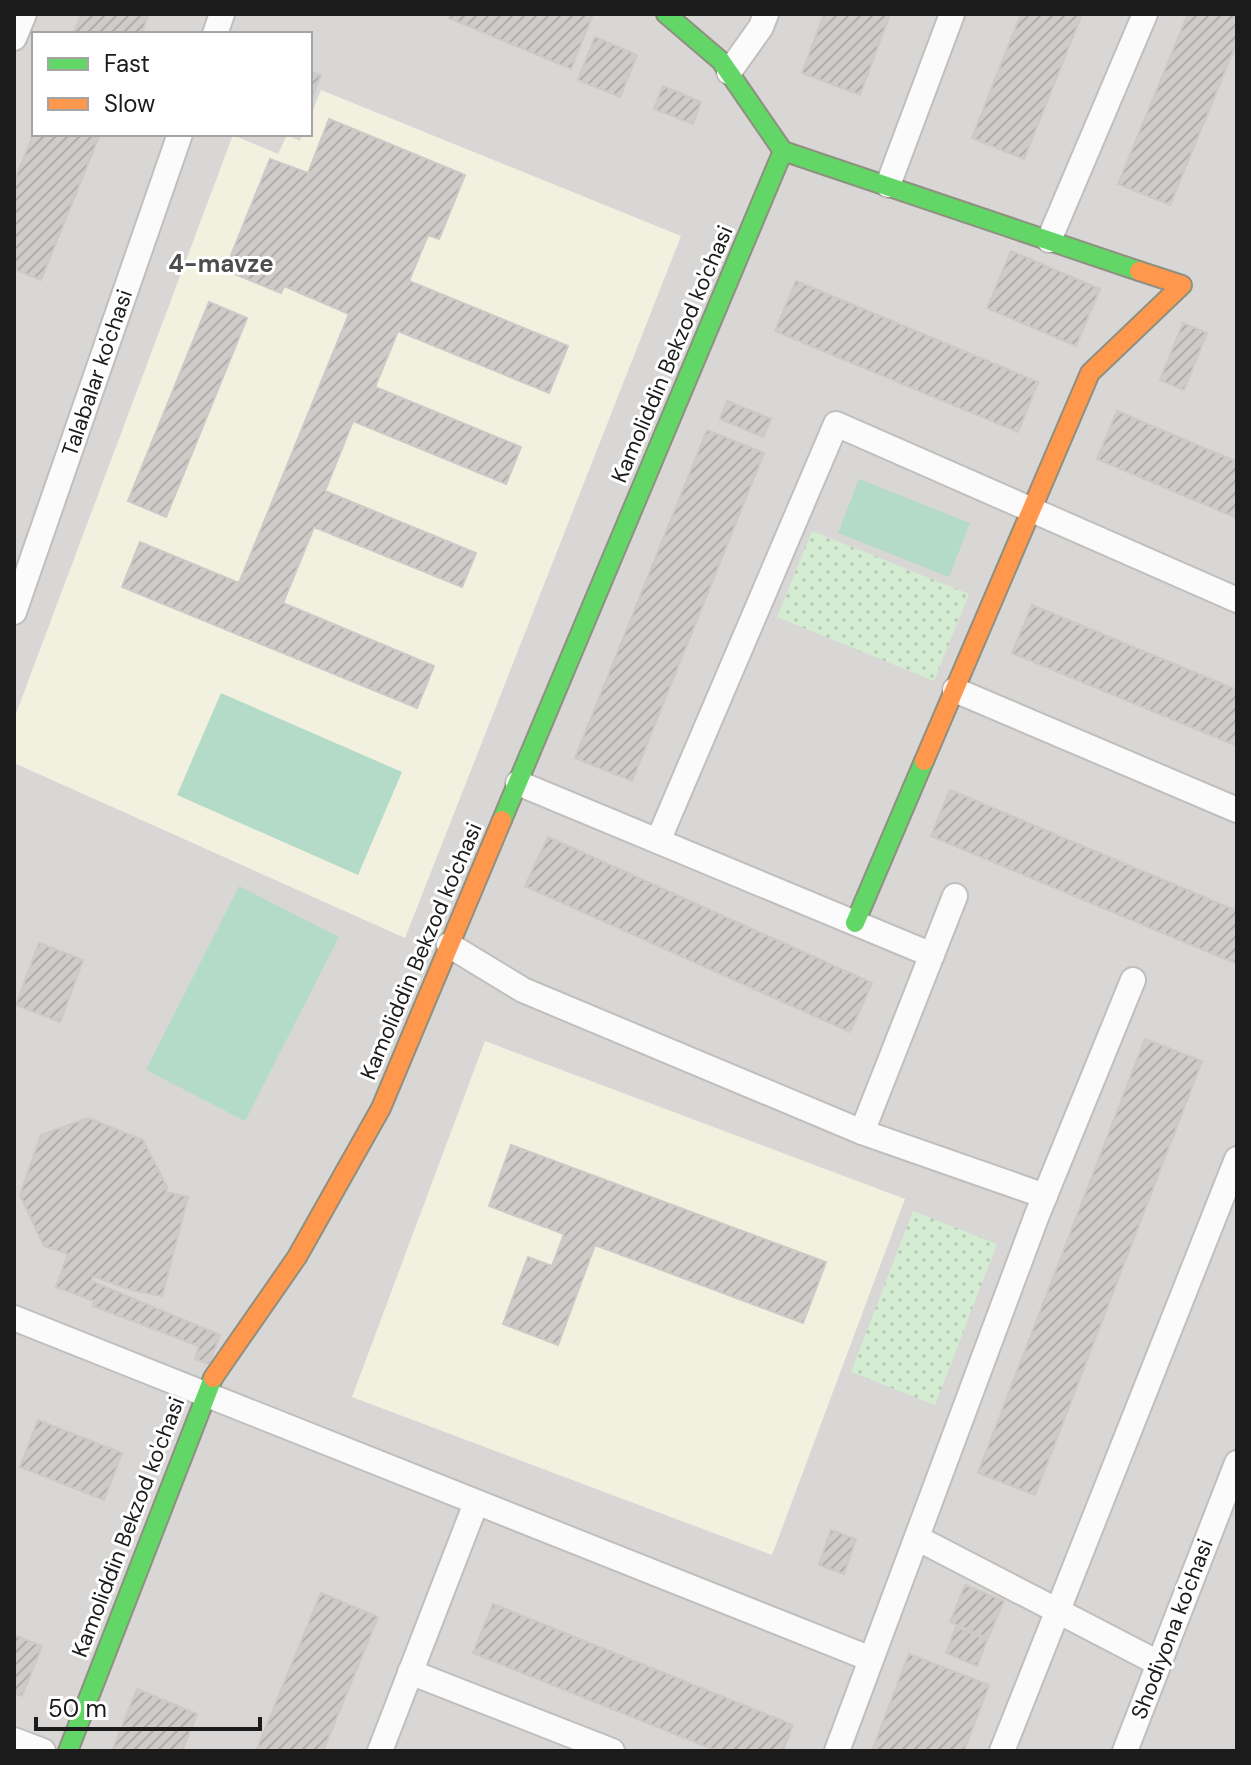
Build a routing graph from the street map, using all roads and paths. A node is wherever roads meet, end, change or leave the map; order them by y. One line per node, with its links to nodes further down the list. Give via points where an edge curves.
1 (24, 14): 6 (street)
2 (666, 14): 7 (street)
3 (766, 14): 7 (street)
4 (952, 14): 10 (street)
5 (1145, 14): 11 (street)
6 (14, 38)
7 (729, 72): 9 (street)
8 (179, 136): 14 (street, Talabalar ko'chasi)
9 (783, 151): 10 (street); 16 (street, Kamoliddin Bekzod ko'chasi)
10 (888, 185): 11 (street)
11 (1049, 240): 12 (street, via 1182,285 1090,373)
12 (1032, 508): 13 (street); 15 (street); 18 (street, via 836,424)
13 (1237, 600)
14 (14, 612)
15 (955, 690): 17 (street); 20 (street)
16 (518, 783): 18 (street); 21 (street, Kamoliddin Bekzod ko'chasi)
17 (1237, 810)
18 (658, 841): 20 (street)
19 (955, 896): 22 (street)
20 (855, 923): 22 (street)
21 (449, 945): 24 (street, via 523,990); 28 (street, Kamoliddin Bekzod ko'chasi, via 381,1108 297,1257)
22 (932, 955): 24 (street)
23 (1133, 980): 26 (street)
24 (862, 1132): 26 (street)
25 (1237, 1159): 32 (street)
26 (1045, 1196): 31 (street)
27 (14, 1318): 28 (street)
28 (204, 1396): 30 (street); 38 (street, Kamoliddin Bekzod ko'chasi)
29 (1237, 1463): 34 (street, Shodiyona ko'chasi)
30 (476, 1503): 33 (street); 35 (street)
31 (917, 1538): 32 (street); 33 (street)
32 (1058, 1609): 34 (street); 42 (street)
33 (871, 1659): 41 (street)
34 (1158, 1663): 43 (street, Shodiyona ko'chasi)
35 (410, 1672): 39 (street); 40 (street)
36 (14, 1740): 37 (street)
37 (43, 1751)
38 (68, 1751)
39 (380, 1751)
40 (612, 1751)
41 (837, 1751)
42 (1002, 1751)
43 (1125, 1751)

